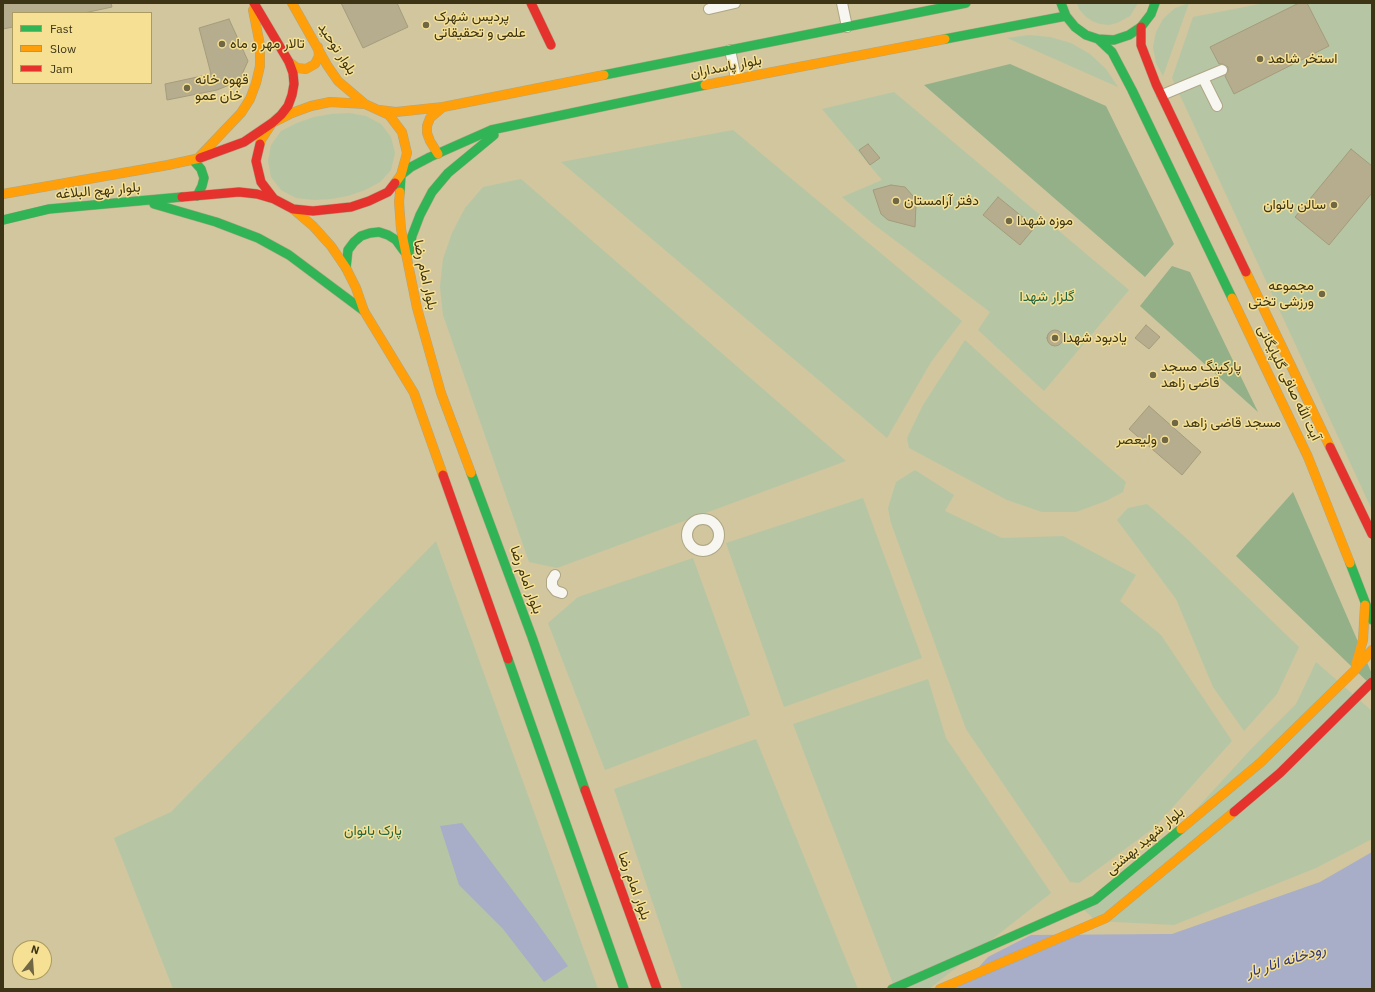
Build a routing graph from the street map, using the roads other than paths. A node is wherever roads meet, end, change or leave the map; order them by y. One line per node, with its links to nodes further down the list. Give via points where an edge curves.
1 (253, 3): 17 (main road); 29 (main road, via 260,45 260,66 256,83 241,113)
2 (292, 3): 15 (main road, بلوار توحید)
3 (531, 3): 14 (main road)
4 (735, 3): 9 (street)
5 (842, 3): 11 (street)
6 (966, 3): 11 (main road, بلوار پاسداران)
7 (1061, 3): 10 (main road)
8 (1155, 3): 12 (main road, via 1151,14)
9 (709, 9)
10 (1066, 16): 13 (main road, via 1080,31); 19 (main road, بلوار پاسداران)
11 (847, 27): 16 (main road, بلوار پاسداران)
12 (1141, 27): 13 (main road, via 1128,36 1114,40); 21 (main road, آیت الله صافی گلپایگانی, via 1141,45)
13 (1098, 39): 41 (main road, آیت الله صافی گلپایگانی, via 1112,52 1132,90)
14 (552, 45)
15 (318, 47): 17 (main road, via 319,56 315,64 306,69 297,68); 22 (main road, بلوار توحید, via 338,81)
16 (730, 50): 19 (street); 24 (main road, بلوار پاسداران)
17 (289, 62): 26 (main road, via 293,78 292,95 288,106)
18 (1222, 70): 20 (street)
19 (736, 78): 27 (main road, بلوار پاسداران)
20 (1203, 78): 21 (street); 23 (street)
21 (1162, 95): 40 (main road, آیت الله صافی گلپایگانی)
22 (365, 104): 25 (main road); 26 (main road, via 330,102 311,106)
23 (1217, 106)
24 (443, 107): 25 (main road, بلوار پاسداران, via 396,112); 28 (main road, via 430,118 427,126 430,141)
25 (379, 110): 30 (main road, via 389,115 402,132 407,154)
26 (272, 123): 29 (main road, بلوار نهج البلاغه, via 244,142); 33 (main road, via 261,140 256,161 261,182)
27 (504, 127): 28 (main road, بلوار پاسداران, via 491,130); 37 (main road, via 448,173 432,192 420,215)
28 (438, 154): 30 (main road, بلوار پاسداران, via 410,167)
29 (195, 160): 31 (main road, بلوار نهج البلاغه); 32 (main road, via 204,178)
30 (401, 175): 35 (main road, via 388,192 357,205 332,210); 37 (main road, بلوار امام رضا, via 399,202)
31 (3, 194)
32 (197, 196): 33 (main road, بلوار نهج البلاغه, via 239,192); 34 (main road, بلوار نهج البلاغه)
33 (274, 199): 35 (main road)
34 (142, 201): 36 (main road, بلوار نهج البلاغه, via 49,209); 39 (main road, via 216,222 258,238 289,255)
35 (293, 209): 38 (main road, via 314,226)
36 (3, 220)
37 (406, 260): 38 (main road, via 402,247 396,240 379,232 370,233 361,236 348,250); 53 (main road, بلوار امام رضا, via 441,393 532,636)
38 (346, 268): 39 (main road)
39 (364, 311): 52 (main road, via 414,393)
40 (1323, 431): 41 (main road); 42 (main road, آیت الله صافی گلپایگانی)
41 (1306, 439): 45 (main road, آیت الله صافی گلپایگانی, via 1308,457)
42 (1372, 534)
43 (555, 575): 44 (street, via 552,586)
44 (562, 593)
45 (1365, 602): 46 (main road, آیت الله صافی گلپایگانی); 48 (main road, via 1363,640)
46 (1372, 620)
47 (1372, 650): 48 (main road, بلوار شهید بهشتی)
48 (1354, 671): 54 (main road, بلوار شهید بهشتی, via 1260,763 1095,900)
49 (1372, 682): 51 (main road)
50 (1372, 691): 51 (main road)
51 (1360, 694): 55 (main road, via 1280,773 1106,918)
52 (624, 989)
53 (657, 989)
54 (892, 989)
55 (940, 989)

